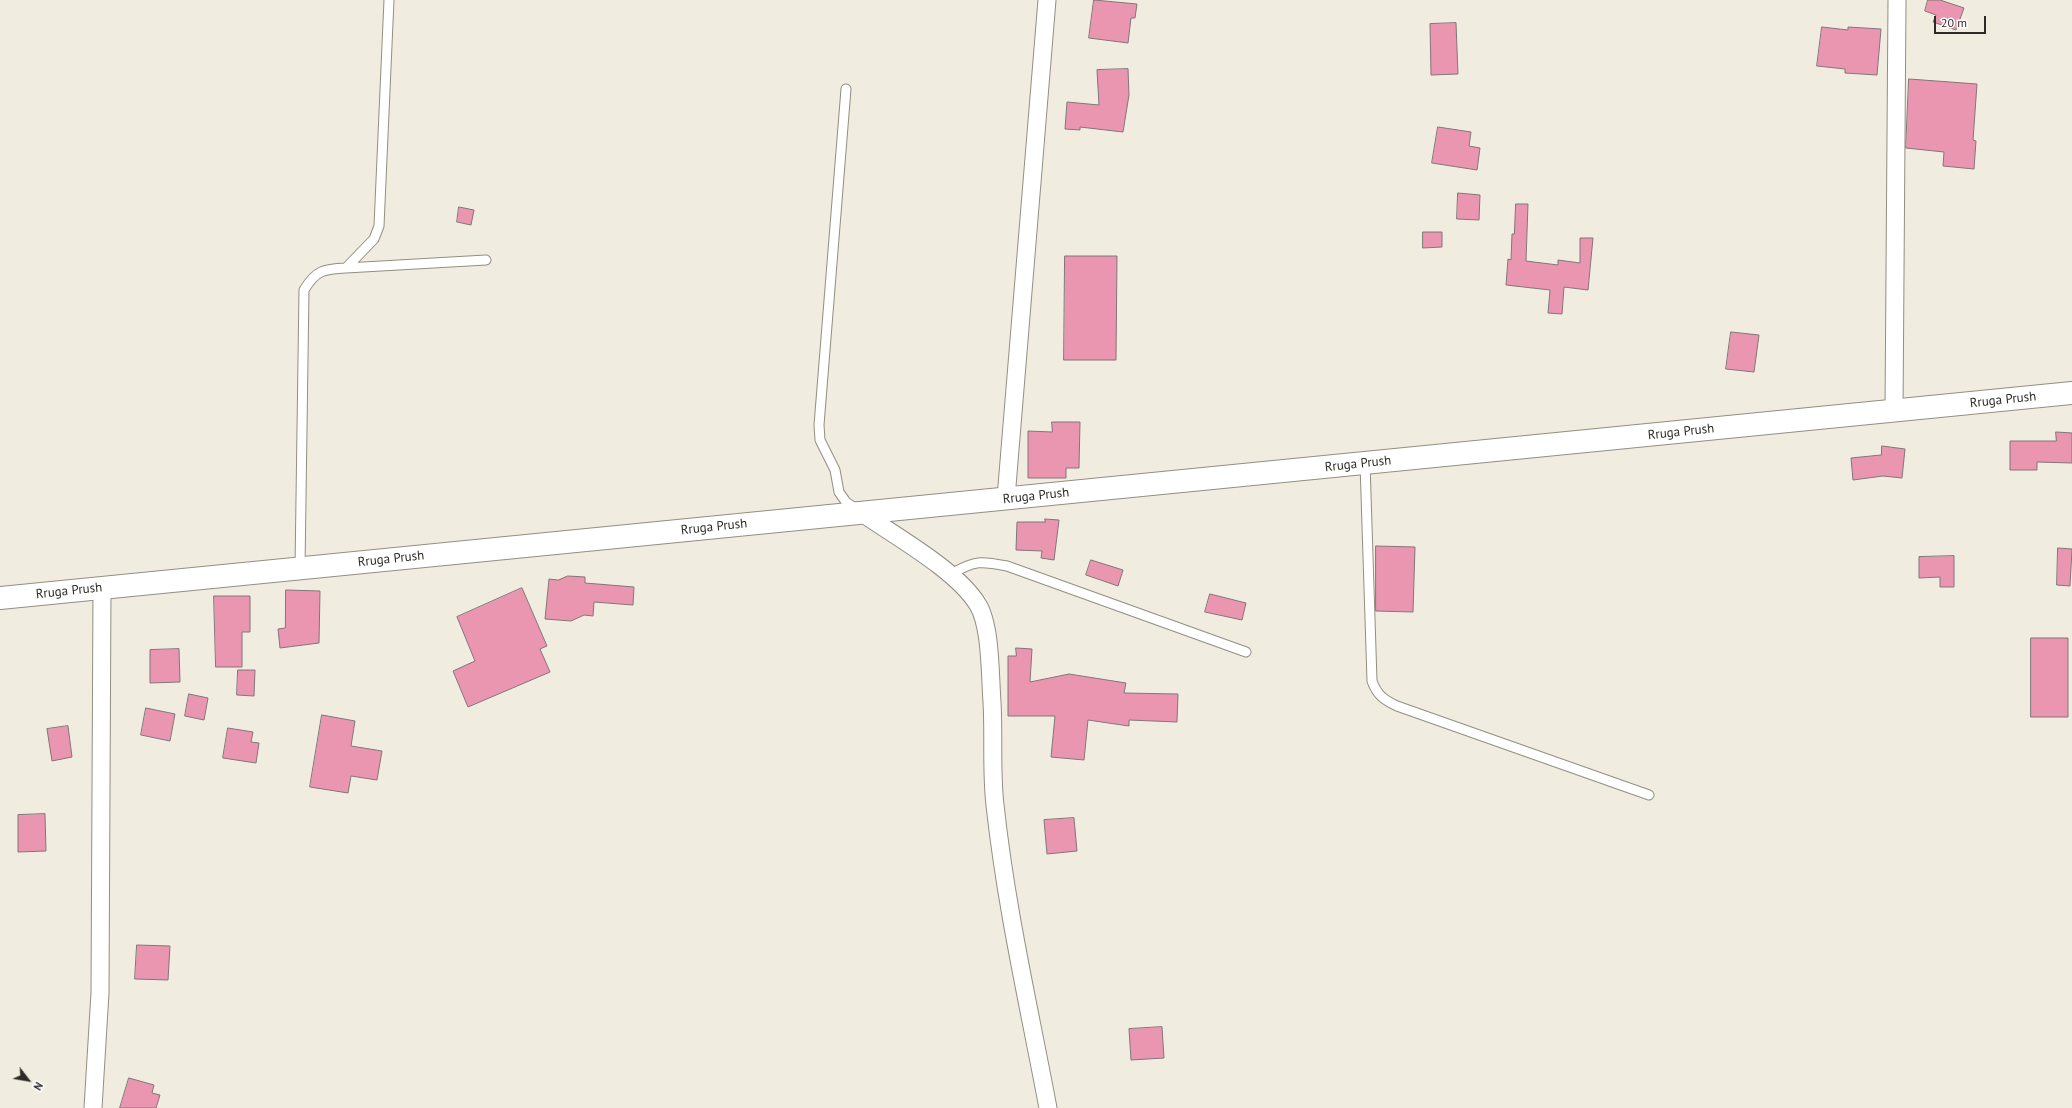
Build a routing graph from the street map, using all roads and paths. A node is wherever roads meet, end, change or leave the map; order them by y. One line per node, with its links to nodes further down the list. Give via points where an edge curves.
1 (389, 0): 6 (lane, via 379,226 374,239)
2 (1047, 0): 10 (street)
3 (1897, 0): 8 (street)
4 (846, 89): 11 (lane, via 820,440 836,470 839,492 846,502)
5 (486, 260): 6 (lane)
6 (346, 268): 12 (lane, via 327,269 312,276 304,290)
7 (2072, 393): 8 (street, Rruga Prush)
8 (1894, 411): 9 (street, Rruga Prush)
9 (1365, 463): 10 (street, Rruga Prush); 17 (lane, via 1372,681 1376,691 1384,700 1397,706)
10 (1006, 498): 11 (street, Rruga Prush)
11 (862, 513): 12 (street, Rruga Prush); 13 (street)
12 (300, 568): 14 (street, Rruga Prush)
13 (951, 574): 16 (lane, via 968,564 984,562 1007,566); 19 (street, via 979,605 986,625 993,717 994,802 1001,858)
14 (102, 588): 15 (street, Rruga Prush); 18 (street, via 100,993)
15 (0, 598)
16 (1246, 652)
17 (1649, 795)
18 (93, 1108)
19 (1048, 1108)

